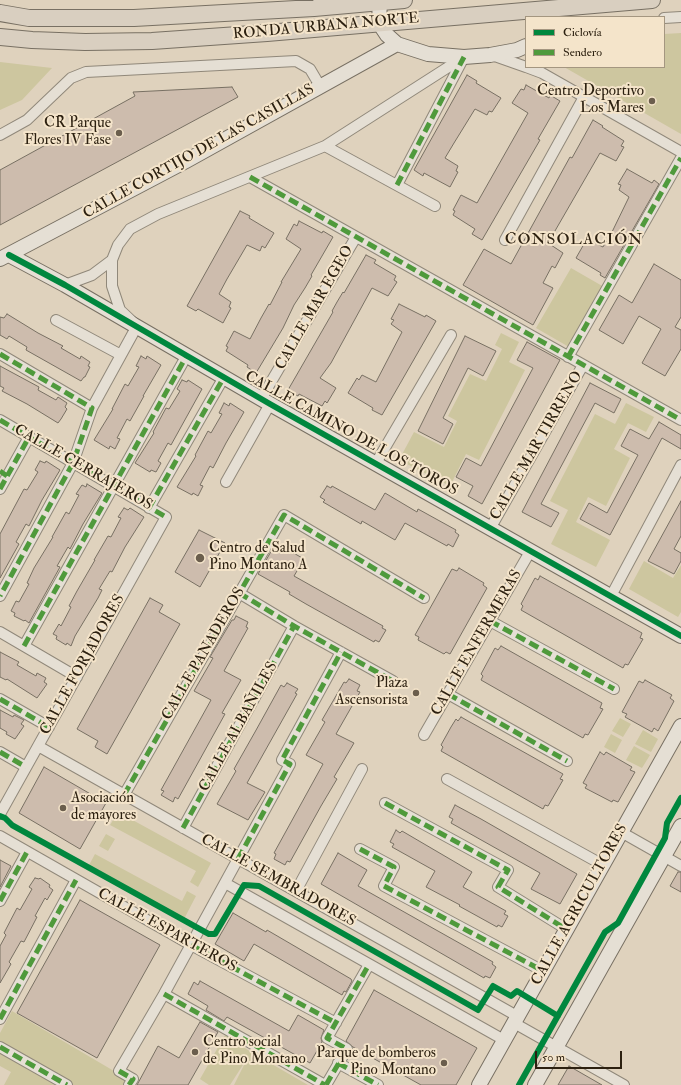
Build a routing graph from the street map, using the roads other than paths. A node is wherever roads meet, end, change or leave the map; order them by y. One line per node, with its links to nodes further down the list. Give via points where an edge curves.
1 (404, 0): 3 (main road, RONDA URBANA NORTE)
2 (652, 0): 4 (main road, RONDA URBANA NORTE)
3 (380, 1): 5 (main road, RONDA URBANA NORTE, via 134,18 29,18); 8 (street)
4 (562, 8): 8 (main road, RONDA URBANA NORTE)
5 (0, 13)
6 (681, 17): 7 (street)
7 (665, 18)
8 (380, 23): 9 (main road, RONDA URBANA NORTE, via 152,40 85,42); 10 (street, via 387,35)
9 (0, 36)
10 (397, 44): 13 (street, via 428,54); 16 (street, CALLE CORTIJO DE LAS CASILLAS)
11 (525, 46): 12 (street)
12 (490, 55): 13 (street); 14 (street)
13 (464, 57): 19 (street); 23 (street)
14 (525, 67)
15 (540, 70): 17 (street)
16 (320, 86): 18 (street, via 310,70 296,60 86,72 71,78 26,120); 27 (street, CALLE CORTIJO DE LAS CASILLAS)
17 (584, 97): 20 (street); 26 (street)
18 (0, 135)
19 (325, 146): 22 (street); 23 (street)
20 (681, 152)
21 (681, 158): 36 (street, CALLE MAR TIRRENO)
22 (250, 177): 25 (street); 28 (street, via 158,214 130,229 118,245)
23 (397, 185): 24 (street)
24 (436, 206)
25 (356, 237): 36 (street); 39 (street, CALLE MAR EGEO)
26 (505, 240)
27 (5, 257): 29 (street, CALLE CAMINO DE LOS TOROS)
28 (112, 260): 29 (street, via 92,275); 31 (street, via 112,286 120,310)
29 (65, 285): 31 (street, CALLE CAMINO DE LOS TOROS)
30 (56, 320): 34 (street)
31 (137, 326): 34 (street); 35 (street, CALLE CAMINO DE LOS TOROS)
32 (451, 335): 45 (street)
33 (0, 354): 40 (street)
34 (121, 355): 40 (street)
35 (187, 355): 38 (street, CALLE CAMINO DE LOS TOROS); 49 (street)
36 (568, 357): 37 (street)
37 (583, 365): 42 (street); 53 (street, CALLE MAR TIRRENO)
38 (224, 377): 39 (street, CALLE CAMINO DE LOS TOROS); 51 (street)
39 (266, 401): 45 (street, CALLE CAMINO DE LOS TOROS); 48 (street, CALLE MAR EGEO)
40 (92, 408): 44 (street)
41 (0, 420): 43 (street, CALLE CERRAJEROS)
42 (681, 420)
43 (29, 437): 44 (street, CALLE CERRAJEROS); 47 (street)
44 (73, 463): 49 (street, CALLE CERRAJEROS); 56 (street)
45 (376, 463): 53 (street, CALLE CAMINO DE LOS TOROS)
46 (681, 465): 57 (street)
47 (4, 474): 50 (street)
48 (226, 482)
49 (114, 486): 51 (street, CALLE CERRAJEROS); 63 (street)
50 (0, 489)
51 (149, 508): 52 (street, CALLE CERRAJEROS)
52 (166, 517): 65 (street, CALLE FORJADORES)
53 (491, 527): 54 (street, CALLE CAMINO DE LOS TOROS)
54 (531, 550): 57 (street, CALLE CAMINO DE LOS TOROS); 59 (street, CALLE ENFERMERAS)
55 (239, 593): 58 (street, CALLE PANADEROS, via 284,515); 60 (street); 79 (street, CALLE PANADEROS)
56 (0, 596)
57 (611, 596): 62 (street, CALLE CAMINO DE LOS TOROS)
58 (424, 598)
59 (490, 621): 67 (street); 68 (street, CALLE ENFERMERAS)
60 (294, 626): 64 (street); 83 (street, CALLE ALBAÑILES)
61 (0, 632): 63 (street)
62 (681, 636)
63 (24, 646): 65 (street)
64 (341, 652): 66 (street); 89 (street, via 282,760 290,764)
65 (77, 677): 71 (street, CALLE FORJADORES)
66 (393, 681)
67 (614, 689)
68 (448, 694): 72 (street, CALLE ENFERMERAS); 75 (street)
69 (0, 699): 71 (street)
70 (681, 726): 84 (street, CALLE AGRICULTORES)
71 (49, 727): 73 (street, CALLE FORJADORES)
72 (424, 735)
73 (38, 746): 76 (street, CALLE FORJADORES); 79 (street, CALLE SEMBRADORES)
74 (0, 752): 76 (street)
75 (567, 761)
76 (26, 767): 81 (street, CALLE FORJADORES)
77 (362, 769): 94 (street)
78 (447, 779): 90 (street)
79 (124, 794): 83 (street, CALLE SEMBRADORES)
80 (385, 803): 96 (street, via 508,870 498,887)
81 (1, 808)
82 (681, 826): 88 (street)
83 (183, 828): 89 (street, CALLE SEMBRADORES)
84 (621, 832): 88 (street); 90 (street, CALLE AGRICULTORES)
85 (0, 836): 87 (street, CALLE ESPARTEROS)
86 (360, 849): 99 (street, via 394,868 384,886)
87 (27, 852): 92 (street, CALLE ESPARTEROS); 95 (street)
88 (664, 857): 91 (street); 105 (street)
89 (238, 859): 93 (street); 94 (street, CALLE SEMBRADORES)
90 (603, 865): 96 (street, CALLE AGRICULTORES)
91 (681, 866)
92 (76, 880): 97 (street, CALLE ESPARTEROS); 101 (street)
93 (225, 883): 97 (street); 104 (street, CALLE SEMBRADORES)
94 (296, 891): 102 (street, CALLE SEMBRADORES)
95 (0, 901)
96 (566, 929): 99 (street, CALLE AGRICULTORES)
97 (191, 945): 100 (street); 103 (street, CALLE ESPARTEROS)
98 (367, 968): 103 (street)
99 (543, 971): 102 (street, CALLE AGRICULTORES)
100 (164, 994): 109 (street, via 119,1071 133,1079); 110 (street)
101 (0, 1019)
102 (516, 1019): 104 (street, CALLE AGRICULTORES); 105 (street, CALLE SEMBRADORES)
103 (336, 1023): 107 (street, via 327,1038 347,1049)
104 (504, 1040): 112 (street, CALLE AGRICULTORES)
105 (556, 1046): 113 (street); 114 (street, CALLE SEMBRADORES)
106 (0, 1047): 108 (street)
107 (338, 1064): 110 (street); 111 (street)
108 (67, 1085)
109 (129, 1085)
110 (325, 1085)
111 (378, 1085)
112 (479, 1085)
113 (535, 1085)
114 (624, 1085)

